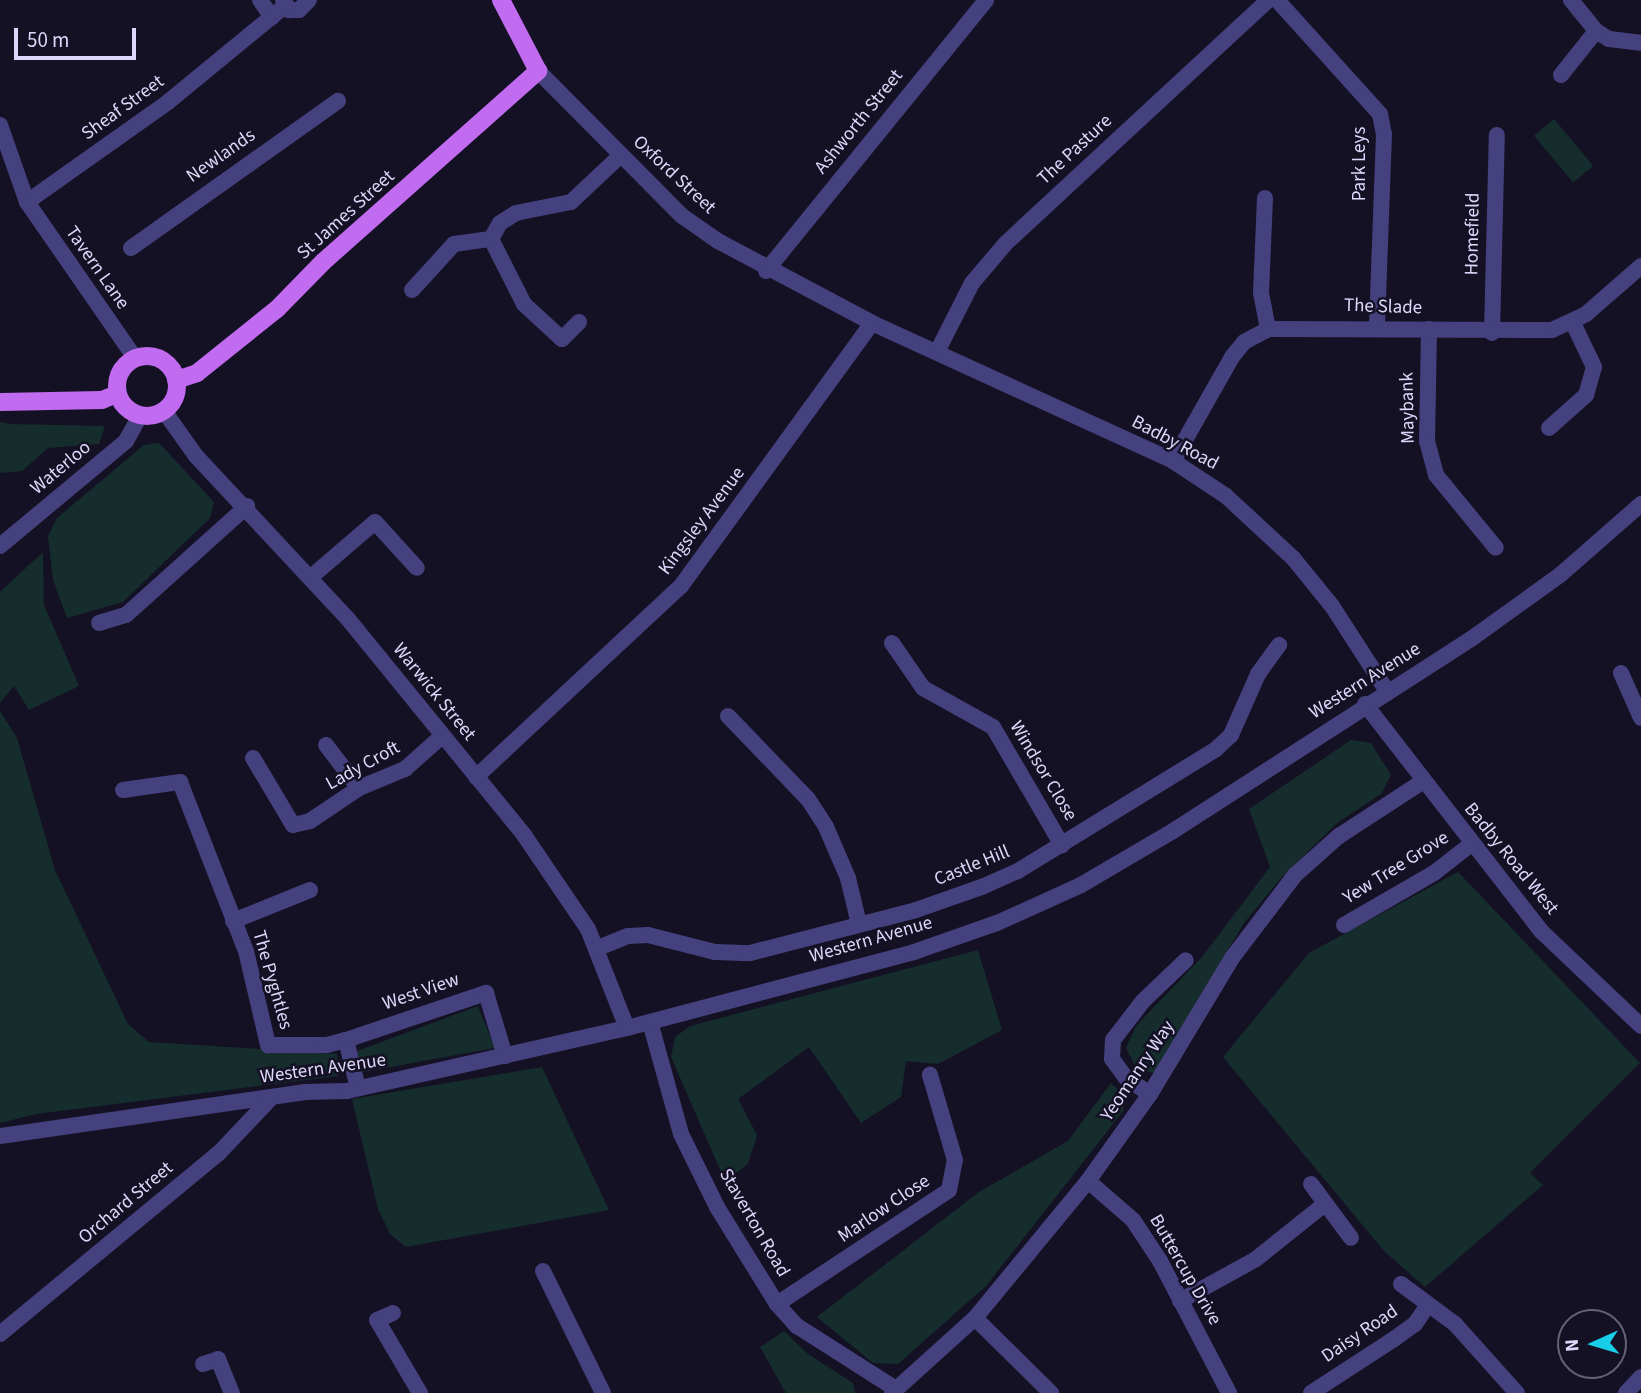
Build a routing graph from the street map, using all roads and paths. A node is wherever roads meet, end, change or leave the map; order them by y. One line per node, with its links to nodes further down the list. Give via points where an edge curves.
1 (260, 0): 9 (street)
2 (309, 0): 8 (street, via 299,10 289,10)
3 (501, 0): 12 (main road, Oxford Street)
4 (986, 0): 23 (street, Ashworth Street)
5 (1268, 0): 32 (street, The Pasture, via 1006,243 972,283)
6 (1277, 0): 28 (street, Park Leys, via 1380,114 1384,134)
7 (1571, 0): 10 (street)
8 (284, 3): 9 (street, Sheaf Street)
9 (272, 16): 19 (street, Sheaf Street, via 169,102)
10 (1596, 31): 11 (street, via 1609,39); 13 (street)
11 (1641, 43)
12 (538, 71): 17 (street, Oxford Street); 34 (main road, St James Street, via 323,262 277,309 197,373)
13 (1562, 75)
14 (338, 101): 21 (street, Newlands)
15 (0, 125): 19 (street, Tavern Lane)
16 (1497, 135): 31 (street, Homefield)
17 (621, 155): 20 (street, via 570,202 516,213 500,223); 23 (street, Oxford Street, via 682,216)
18 (1265, 198): 29 (street, via 1261,293)
19 (27, 202): 33 (street, Tavern Lane)
20 (491, 239): 24 (street, via 454,244); 25 (street, via 524,304 562,339)
21 (131, 248)
22 (1641, 266): 27 (street, The Slade)
23 (766, 271): 26 (street, Oxford Street)
24 (412, 290)
25 (579, 321)
26 (872, 323): 32 (street, Badby Road); 58 (street, Kingsley Avenue, via 681,586)
27 (1573, 323): 31 (street, The Slade, via 1552,330); 39 (street, via 1594,367 1586,395)
28 (1377, 327): 29 (street, The Slade); 30 (street, The Slade)
29 (1268, 329): 40 (street, via 1244,342 1232,357)
30 (1429, 330): 31 (street, The Slade); 44 (street, Maybank, via 1427,441 1436,475)
31 (1492, 333)
32 (937, 352): 40 (street, Badby Road)
33 (135, 358): 34 (main road, via 159,359); 35 (main road, via 121,370)
34 (176, 380): 37 (main road, via 175,396)
35 (117, 394): 36 (main road, via 102,400); 38 (main road, via 126,408)
36 (0, 402)
37 (164, 411): 38 (main road); 42 (street, Warwick Street, via 197,456)
38 (140, 416): 43 (street, Waterloo, via 125,441)
39 (1549, 428)
40 (1172, 461): 51 (street, Badby Road, via 1226,496 1293,558 1332,607)
41 (1641, 504): 51 (street, Western Avenue, via 1560,575 1471,639)
42 (247, 506): 46 (street, Warwick Street); 47 (street, via 126,615)
43 (0, 546)
44 (1496, 548)
45 (417, 568): 46 (street, via 375,522)
46 (311, 577): 55 (street, Warwick Street)
47 (99, 623)
48 (892, 643): 62 (street, Windsor Close, via 923,688 993,727)
49 (1279, 645): 62 (street, Castle Hill, via 1258,674 1231,735 1215,750)
50 (1621, 673): 54 (street)
51 (1387, 691): 52 (street, Western Avenue)
52 (1365, 704): 59 (street, Badby Road West); 70 (street, Western Avenue, via 1173,831 1081,885 997,923 914,952)
53 (728, 716): 66 (street, via 808,799 826,827 848,878)
54 (1641, 718)
55 (442, 736): 58 (street, Warwick Street); 60 (street, Lady Croft, via 405,769)
56 (326, 745): 60 (street)
57 (253, 758): 60 (street, Lady Croft, via 293,825 310,821)
58 (476, 777): 68 (street, Warwick Street, via 563,890)
59 (1422, 782): 63 (street, Badby Road West); 77 (street, Yeomanry Way, via 1339,836 1295,875 1233,958)
60 (359, 788)
61 (123, 790): 65 (street, The Pyghtles, via 180,782)
62 (1062, 845): 66 (street, Castle Hill, via 984,886)
63 (1471, 845): 67 (street, Yew Tree Grove, via 1434,873); 71 (street, Badby Road West, via 1541,931)
64 (310, 890): 65 (street)
65 (233, 920): 73 (street, The Pyghtles, via 246,950 268,1045 327,1045)
66 (859, 924): 68 (street, Castle Hill, via 750,953 715,952 648,935 628,936)
67 (1344, 925)
68 (598, 948): 72 (street, Warwick Street)
69 (1186, 960): 77 (street, via 1143,1001 1113,1040 1112,1059 1126,1078)
70 (650, 1022): 72 (street, Western Avenue); 87 (street, Staverton Road, via 681,1134 717,1207)
71 (1641, 1026)
72 (627, 1028): 74 (street, Western Avenue)
73 (346, 1040): 74 (street, West View, via 486,993); 76 (street)
74 (505, 1056): 76 (street, Western Avenue)
75 (930, 1075): 87 (street, Marlow Close, via 955,1160 948,1190)
76 (358, 1088): 78 (street, Western Avenue)
77 (1150, 1094): 80 (street, Yeomanry Way)
78 (272, 1097): 79 (street, Western Avenue); 91 (street, Orchard Street, via 219,1153)
79 (0, 1136)
80 (1088, 1181): 86 (street, Buttercup Drive, via 1133,1220); 90 (street, Yeomanry Way)
81 (1311, 1184): 82 (street)
82 (1325, 1204): 83 (street); 86 (street, via 1256,1259)
83 (1351, 1238)
84 (543, 1270): 97 (street)
85 (1401, 1284): 88 (street)
86 (1180, 1301): 99 (street, Buttercup Drive)
87 (777, 1304): 94 (street, Staverton Road, via 797,1326)
88 (1428, 1305): 100 (street, Daisy Road, via 1415,1324); 101 (street, via 1455,1324)
89 (393, 1314): 96 (street, via 377,1320)
90 (975, 1318): 94 (street, Yeomanry Way); 98 (street)
91 (0, 1334)
92 (203, 1364): 95 (street, via 218,1359)
93 (1641, 1377): 102 (street)
94 (894, 1391)
95 (232, 1393)
96 (421, 1393)
97 (603, 1393)
98 (1051, 1393)
99 (1229, 1393)
100 (1311, 1393)
101 (1517, 1393)
102 (1626, 1393)

